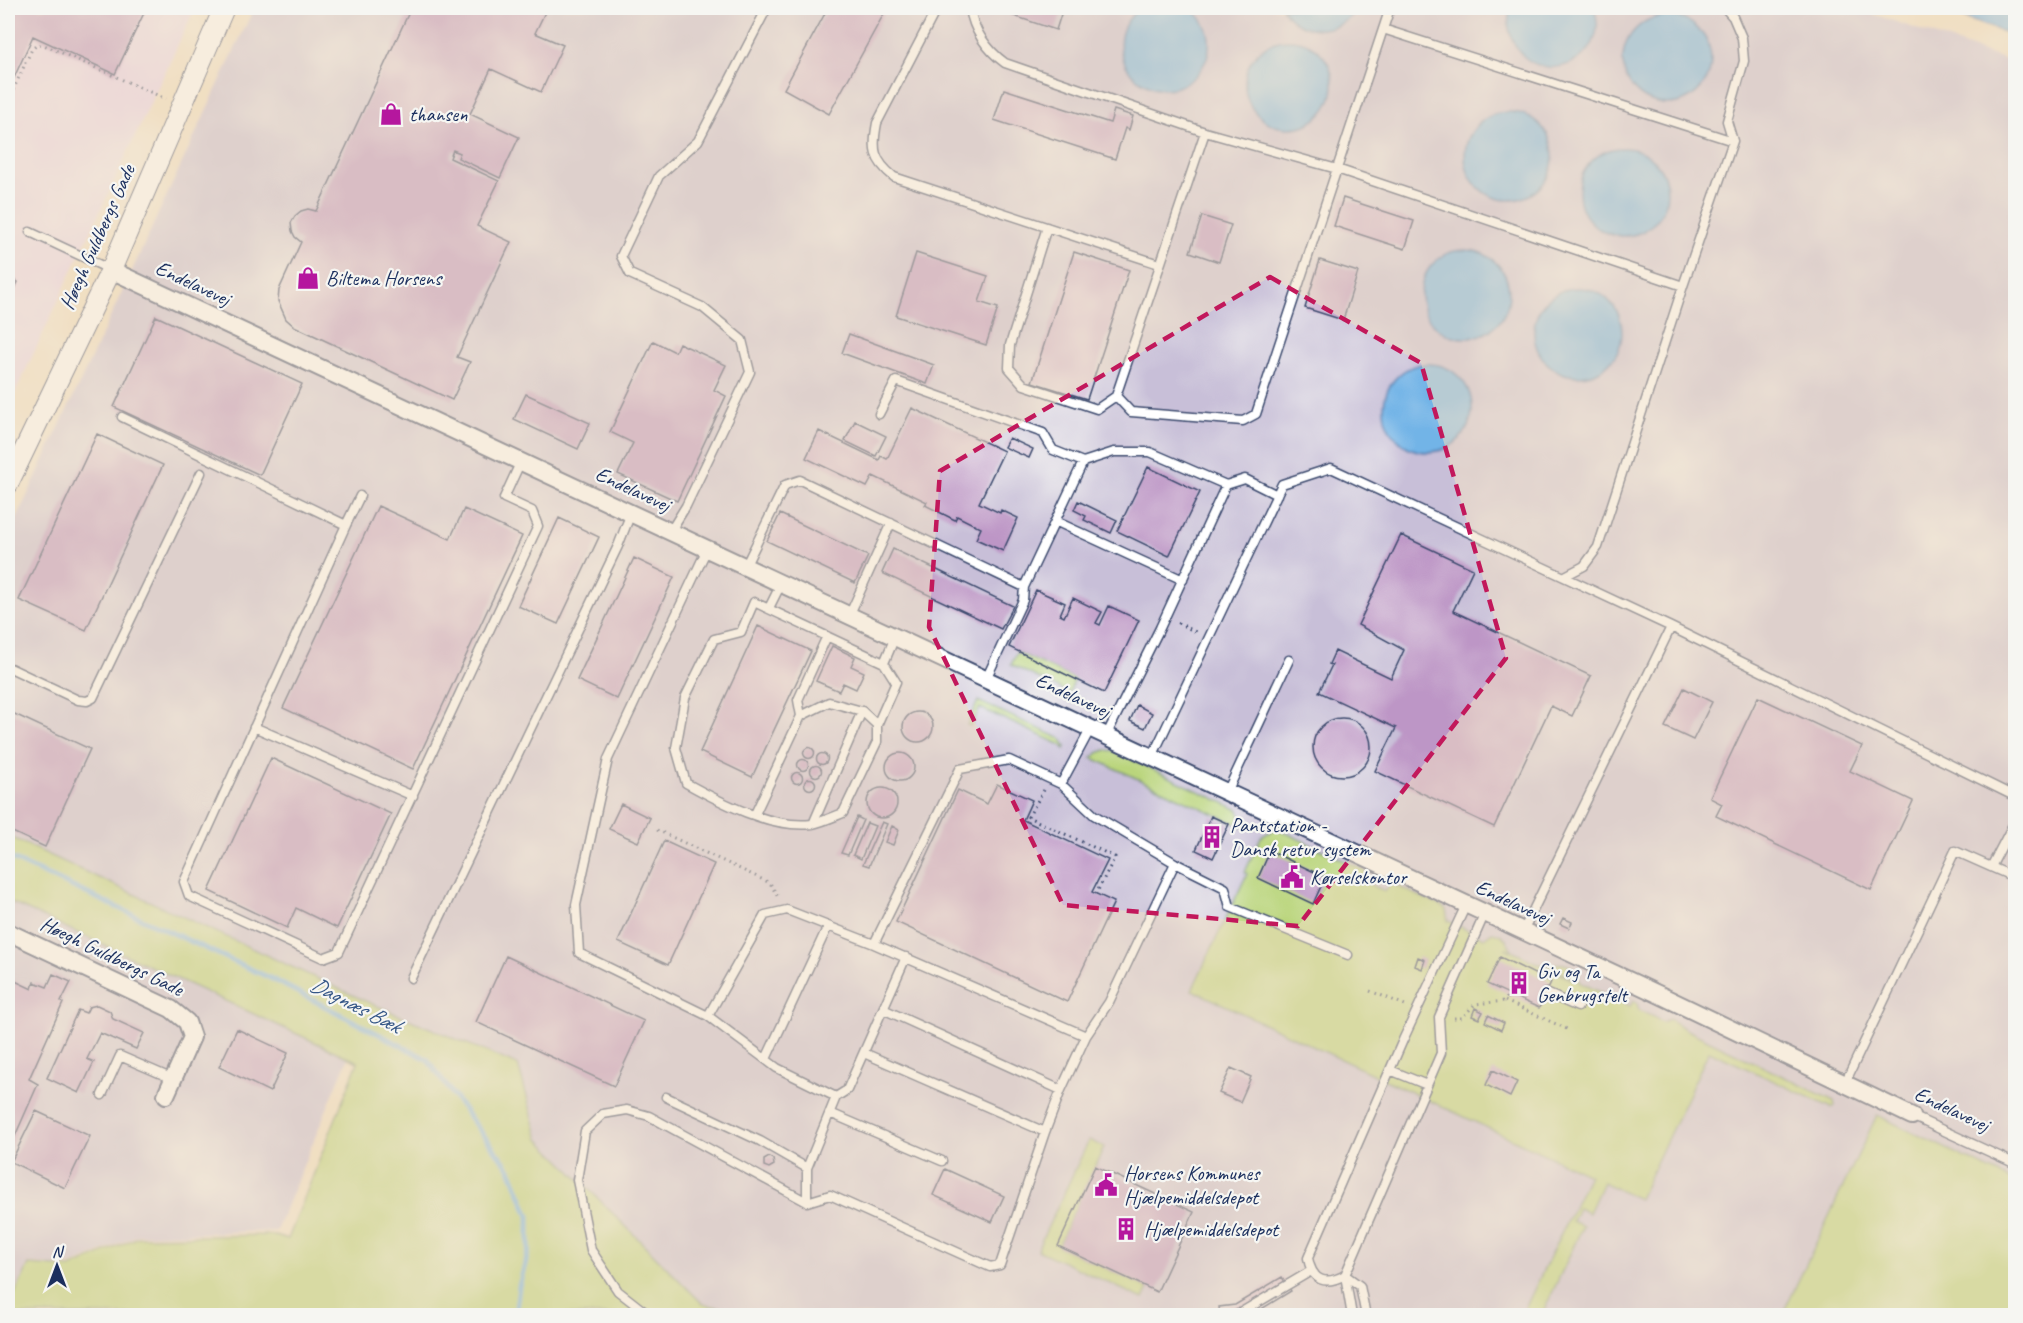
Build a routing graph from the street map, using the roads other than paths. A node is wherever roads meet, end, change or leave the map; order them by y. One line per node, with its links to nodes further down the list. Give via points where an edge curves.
1 (224, 8): 14 (street, Høegh Guldbergs Gade)
2 (767, 8): 30 (lane, via 698,141 659,176 621,256 630,274 702,308 742,340 750,372)
3 (937, 8): 11 (lane, via 877,123 876,158 894,177)
4 (970, 8): 8 (lane, via 982,39 1005,63)
5 (1390, 8): 7 (lane)
6 (1725, 8): 9 (lane, via 1742,38 1744,61 1727,121)
7 (1383, 29): 9 (lane); 10 (lane)
8 (1205, 132): 10 (lane); 13 (lane)
9 (1733, 141): 15 (lane)
10 (1337, 169): 15 (lane); 16 (lane, via 1256,414 1243,421 1131,412)
11 (1047, 227): 13 (lane); 16 (lane, via 1010,345 1009,368 1024,385 1097,409)
12 (30, 232): 14 (lane)
13 (1159, 264): 16 (lane)
14 (111, 270): 19 (street, Endelavevej); 22 (street, Høegh Guldbergs Gade)
15 (1683, 286): 33 (lane, via 1598,547 1584,566)
16 (1116, 396)
17 (879, 414): 20 (lane, via 896,381 1043,433 1053,450)
18 (122, 417): 29 (lane)
19 (521, 461): 26 (street, Endelavevej); 54 (lane, via 504,498 532,511 538,526)
20 (1083, 462): 23 (lane, via 1114,452 1150,452); 27 (lane)
21 (201, 473): 44 (lane, via 93,698 78,700)
22 (8, 484)
23 (1227, 485): 24 (lane, via 1245,479); 34 (lane)
24 (1277, 495): 33 (lane, via 1282,484 1331,468); 51 (lane)
25 (360, 496): 29 (lane)
26 (631, 513): 30 (street, Endelavevej); 70 (lane)
27 (1055, 521): 34 (lane); 36 (lane)
28 (891, 523): 32 (lane, via 800,480 785,484); 36 (lane); 38 (lane)
29 (346, 525): 49 (lane)
30 (670, 532): 31 (street, Endelavevej)
31 (707, 549): 32 (street, Endelavevej); 74 (lane, via 608,759 576,905 579,953)
32 (746, 567): 35 (street, Endelavevej)
33 (1565, 576): 39 (lane)
34 (1183, 580): 50 (lane, via 1160,628)
35 (781, 584): 37 (lane); 38 (street, Endelavevej)
36 (1024, 587): 45 (lane, via 1023,600)
37 (769, 608): 40 (lane); 56 (lane, via 754,602 741,632 714,639 685,698 676,748 686,783 728,806)
38 (849, 616): 41 (street, Endelavevej)
39 (1671, 627): 55 (lane); 65 (lane)
40 (827, 636): 43 (lane); 47 (lane, via 798,700)
41 (895, 637): 43 (lane); 45 (street, Endelavevej)
42 (1289, 660): 53 (lane)
43 (884, 663): 48 (lane, via 896,682)
44 (8, 667)
45 (986, 679): 50 (street, Endelavevej)
46 (862, 711): 47 (lane, via 829,702); 48 (lane); 58 (lane)
47 (801, 716): 56 (lane)
48 (877, 725): 58 (lane, via 877,742 843,813)
49 (254, 727): 54 (lane); 54 (lane, via 184,882 189,896 323,958 339,952)
50 (1098, 732): 51 (street, Endelavevej); 52 (lane)
51 (1152, 757): 53 (street, Endelavevej)
52 (1061, 784): 59 (lane, via 1094,815); 67 (lane, via 1009,760 960,769)
53 (1227, 792): 62 (street, Endelavevej)
54 (413, 796)
55 (2016, 797)
56 (755, 814): 58 (lane, via 786,823)
57 (2016, 819): 60 (lane)
58 (813, 824)
59 (1175, 863): 68 (lane, via 1225,888 1230,907); 75 (lane, via 1109,1002)
60 (1991, 867): 61 (lane); 80 (lane, via 1955,851)
61 (2016, 878)
62 (1466, 905): 63 (street, Endelavevej); 78 (lane)
63 (1485, 913): 65 (street, Endelavevej); 81 (lane, via 1439,1017 1442,1053)
64 (828, 926): 67 (lane); 74 (lane, via 787,910 765,915); 77 (lane)
65 (1524, 931): 80 (street, Endelavevej)
66 (8, 932): 79 (street, Høegh Guldbergs Gade, via 171,1009 187,1022 192,1037)
67 (874, 944): 69 (lane)
68 (1348, 955)
69 (906, 957): 73 (lane); 75 (lane)
70 (411, 978)
71 (1546, 993): 72 (lane)
72 (1578, 1007)
73 (883, 1009): 76 (lane); 82 (lane)
74 (708, 1016): 77 (lane)
75 (1086, 1036): 82 (lane)
76 (864, 1053): 86 (lane, via 847,1090); 89 (lane)
77 (766, 1059): 86 (lane)
78 (1390, 1070): 81 (lane); 94 (lane, via 1308,1258)
79 (173, 1079): 83 (lane, via 120,1056); 84 (street, Høegh Guldbergs Gade)
80 (1845, 1083): 88 (street, Endelavevej)
81 (1427, 1085): 95 (lane)
82 (1061, 1090): 89 (lane)
83 (102, 1095)
84 (166, 1095)
85 (666, 1097): 92 (lane)
86 (836, 1097): 87 (lane)
87 (830, 1113): 90 (lane); 92 (lane)
88 (1912, 1116): 91 (lane, Endelavevej)
89 (1045, 1132): 93 (lane, via 1000,1265 990,1267 830,1194)
90 (942, 1161)
91 (2016, 1164)
92 (807, 1168): 93 (lane)
93 (807, 1202): 96 (lane, via 649,1116 627,1110 603,1114 585,1131 578,1180 591,1250 618,1291)
94 (1311, 1270): 95 (lane, via 1320,1280 1333,1281); 97 (lane)
95 (1345, 1275): 98 (lane); 99 (lane, via 1360,1286)
96 (650, 1316)
97 (1235, 1316)
98 (1352, 1316)
99 (1366, 1316)

